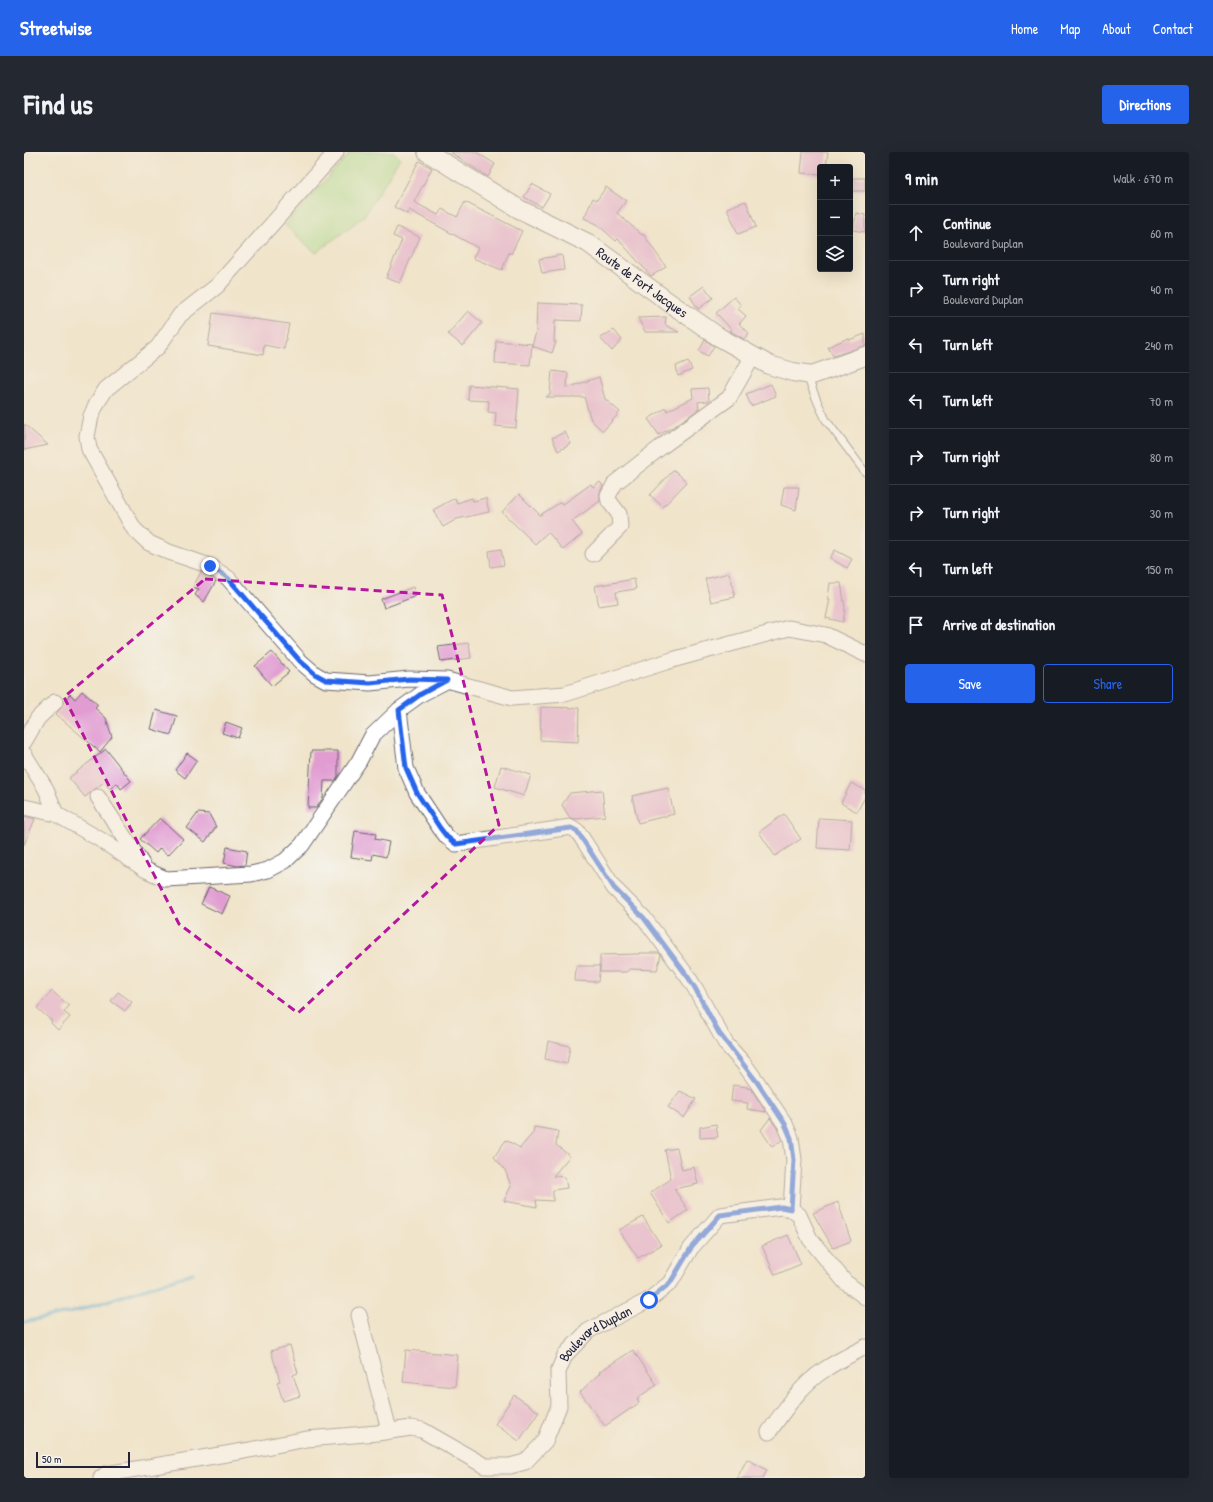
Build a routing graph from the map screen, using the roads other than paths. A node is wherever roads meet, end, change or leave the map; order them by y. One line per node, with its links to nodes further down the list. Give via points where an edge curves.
1 (336, 152): 9 (street, via 217,286 180,315 158,347 106,389 91,416 87,436 89,449 134,529 149,543 210,566 228,578 300,661 315,674 326,680 370,683 409,679)
2 (427, 152): 3 (street, Route de Fort Jacques, via 519,209 588,243 706,328)
3 (753, 356): 5 (street, Route de Fort Jacques, via 769,365); 7 (street, via 729,398 615,483 608,496 619,514 620,527)
4 (865, 356): 5 (street, Route de Fort Jacques)
5 (806, 374): 6 (lane, via 826,420)
6 (865, 472)
7 (593, 554)
8 (865, 654): 9 (street, via 826,635 789,628 672,660 565,694 512,698)
9 (447, 680): 11 (street)
10 (55, 702): 12 (street, via 38,718)
11 (399, 710): 17 (street, via 372,736 359,761 311,835 285,861 268,870 251,874 166,879); 18 (street, via 406,768 417,793 440,828 456,844 571,828 577,831 614,888 644,918 688,977 722,1039 757,1082 785,1124 791,1138 794,1160)
12 (24, 742)
13 (24, 754): 16 (street, via 46,789)
14 (98, 797): 17 (street)
15 (24, 807): 16 (street)
16 (56, 814): 17 (street)
17 (146, 870)
18 (791, 1209): 19 (street, via 799,1215 810,1239 845,1282); 22 (street, Boulevard Duplan, via 781,1207 720,1215 691,1248 670,1283 649,1300 588,1331 565,1355 558,1372 559,1406 545,1441 524,1462 510,1466 485,1466 422,1430)
19 (865, 1297)
20 (359, 1315): 22 (street)
21 (865, 1347): 23 (street, via 824,1370 807,1384 790,1402)
22 (389, 1430): 24 (street, via 307,1439 106,1474)
23 (769, 1432)
24 (101, 1478)

